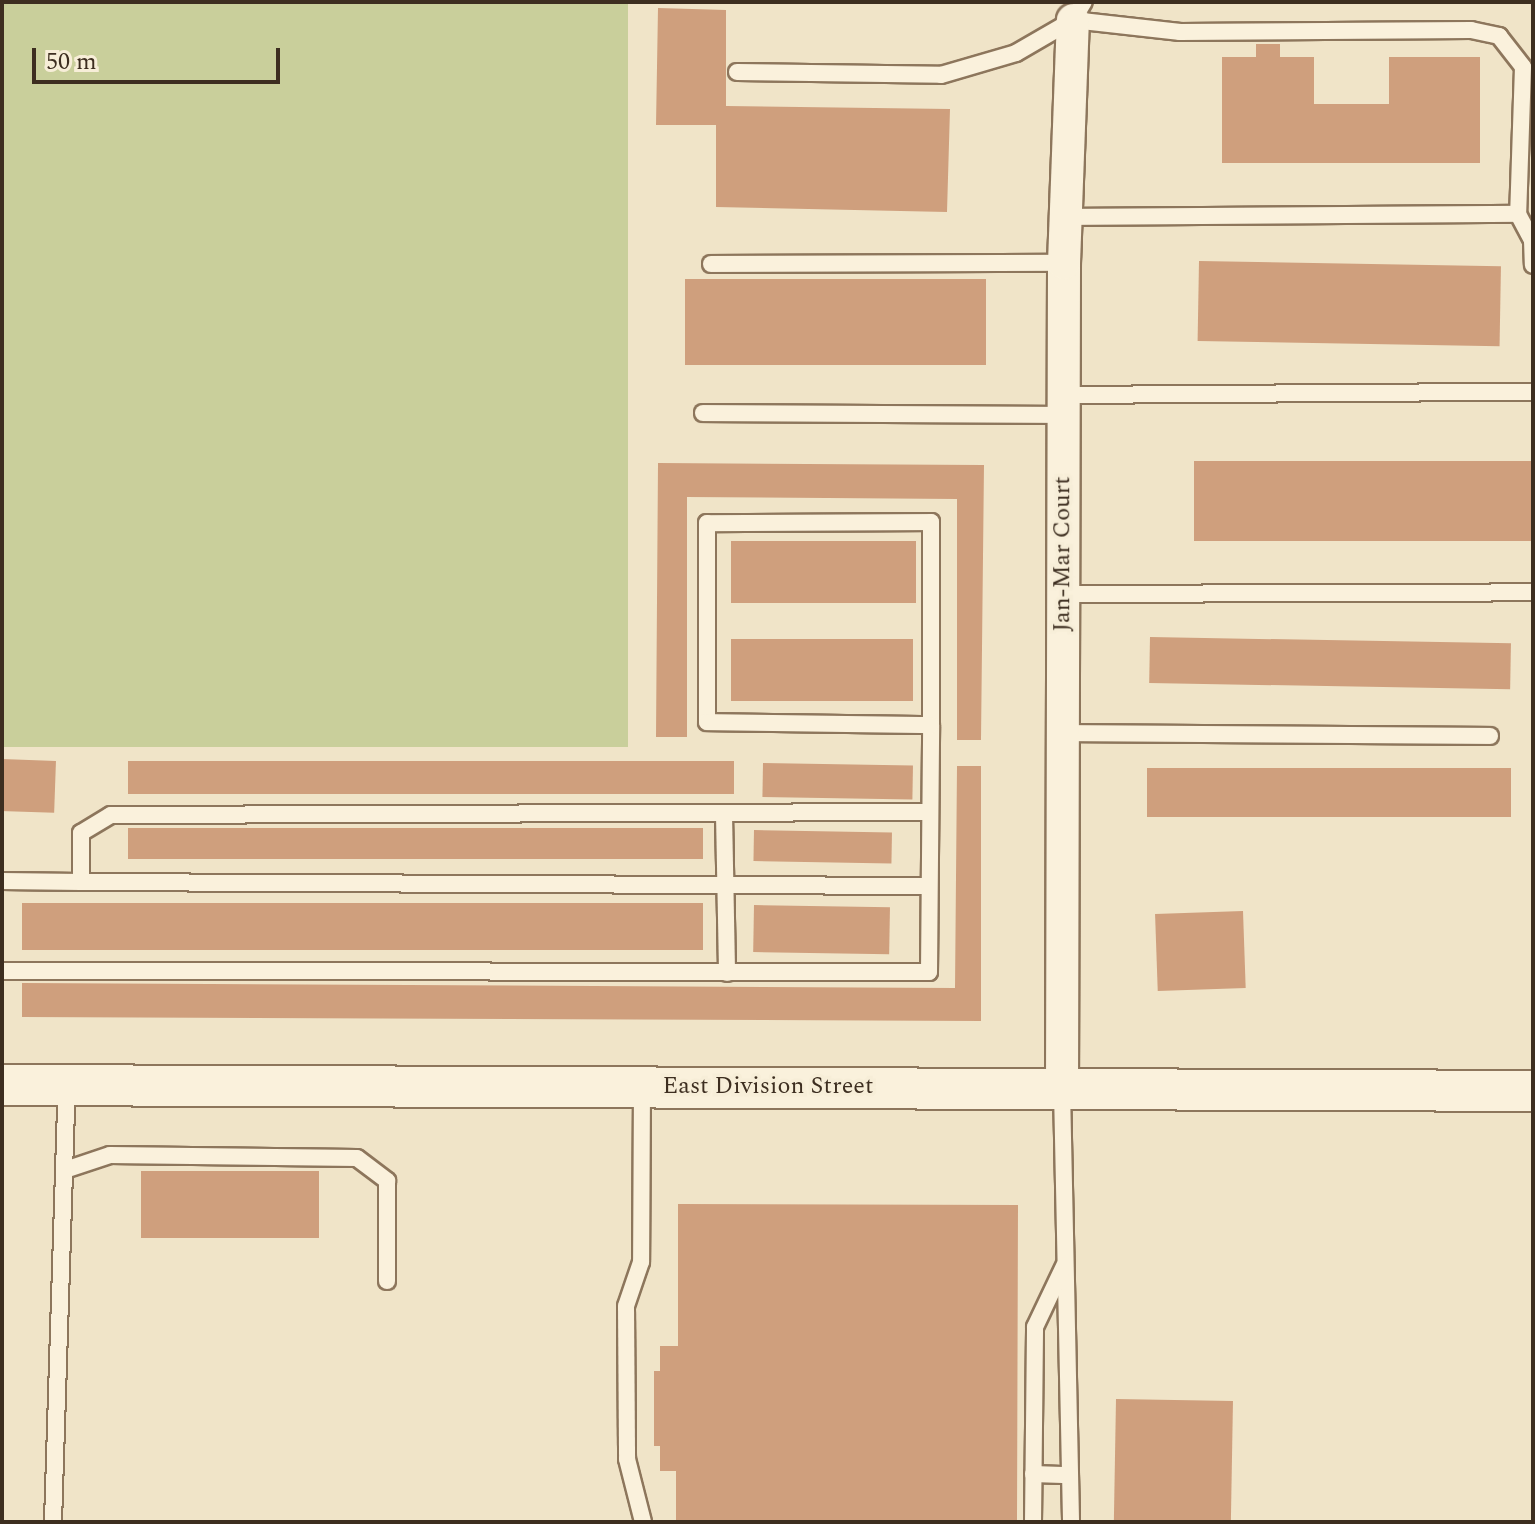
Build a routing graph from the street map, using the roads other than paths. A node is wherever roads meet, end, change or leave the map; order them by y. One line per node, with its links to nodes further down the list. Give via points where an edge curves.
1 (1078, 11): 2 (lane, via 1016,53 941,75); 3 (lane, via 1180,32 1471,30 1499,36 1523,67); 4 (street, Jan-Mar Court)
2 (737, 72)
3 (1518, 214): 4 (lane); 7 (lane, via 1532,240)
4 (1066, 217): 5 (street, Jan-Mar Court)
5 (1064, 263): 6 (lane); 9 (street, Jan-Mar Court)
6 (711, 264)
7 (1533, 265)
8 (1533, 392): 9 (lane)
9 (1063, 405): 10 (lane); 12 (street, Jan-Mar Court)
10 (703, 413)
11 (1533, 592): 12 (lane)
12 (1063, 594): 14 (street, Jan-Mar Court)
13 (931, 725): 13 (lane, via 707,722 707,523 931,522); 16 (lane)
14 (1063, 733): 15 (lane); 27 (street, Jan-Mar Court)
15 (1490, 736)
16 (930, 812): 17 (lane); 21 (lane)
17 (724, 814): 19 (lane, via 111,815 81,833); 20 (lane)
18 (2, 881): 19 (lane)
19 (81, 882): 20 (lane)
20 (725, 885): 21 (lane); 23 (lane)
21 (929, 886): 23 (lane, via 929,972)
22 (2, 971): 23 (lane)
23 (727, 973)
24 (2, 1085): 25 (street, East Division Street)
25 (67, 1087): 26 (street, East Division Street); 29 (lane)
26 (642, 1087): 27 (street, East Division Street); 35 (lane, via 641,1262 626,1319 627,1459)
27 (1062, 1088): 28 (street, East Division Street); 30 (lane)
28 (1533, 1091)
29 (65, 1170): 31 (lane, via 110,1155 357,1158 387,1181); 34 (lane)
30 (1065, 1263): 32 (lane, via 1035,1327); 33 (lane)
31 (387, 1281)
32 (1033, 1474): 33 (lane); 36 (lane)
33 (1070, 1475): 37 (lane)
34 (53, 1522)
35 (643, 1522)
36 (1033, 1522)
37 (1071, 1522)

